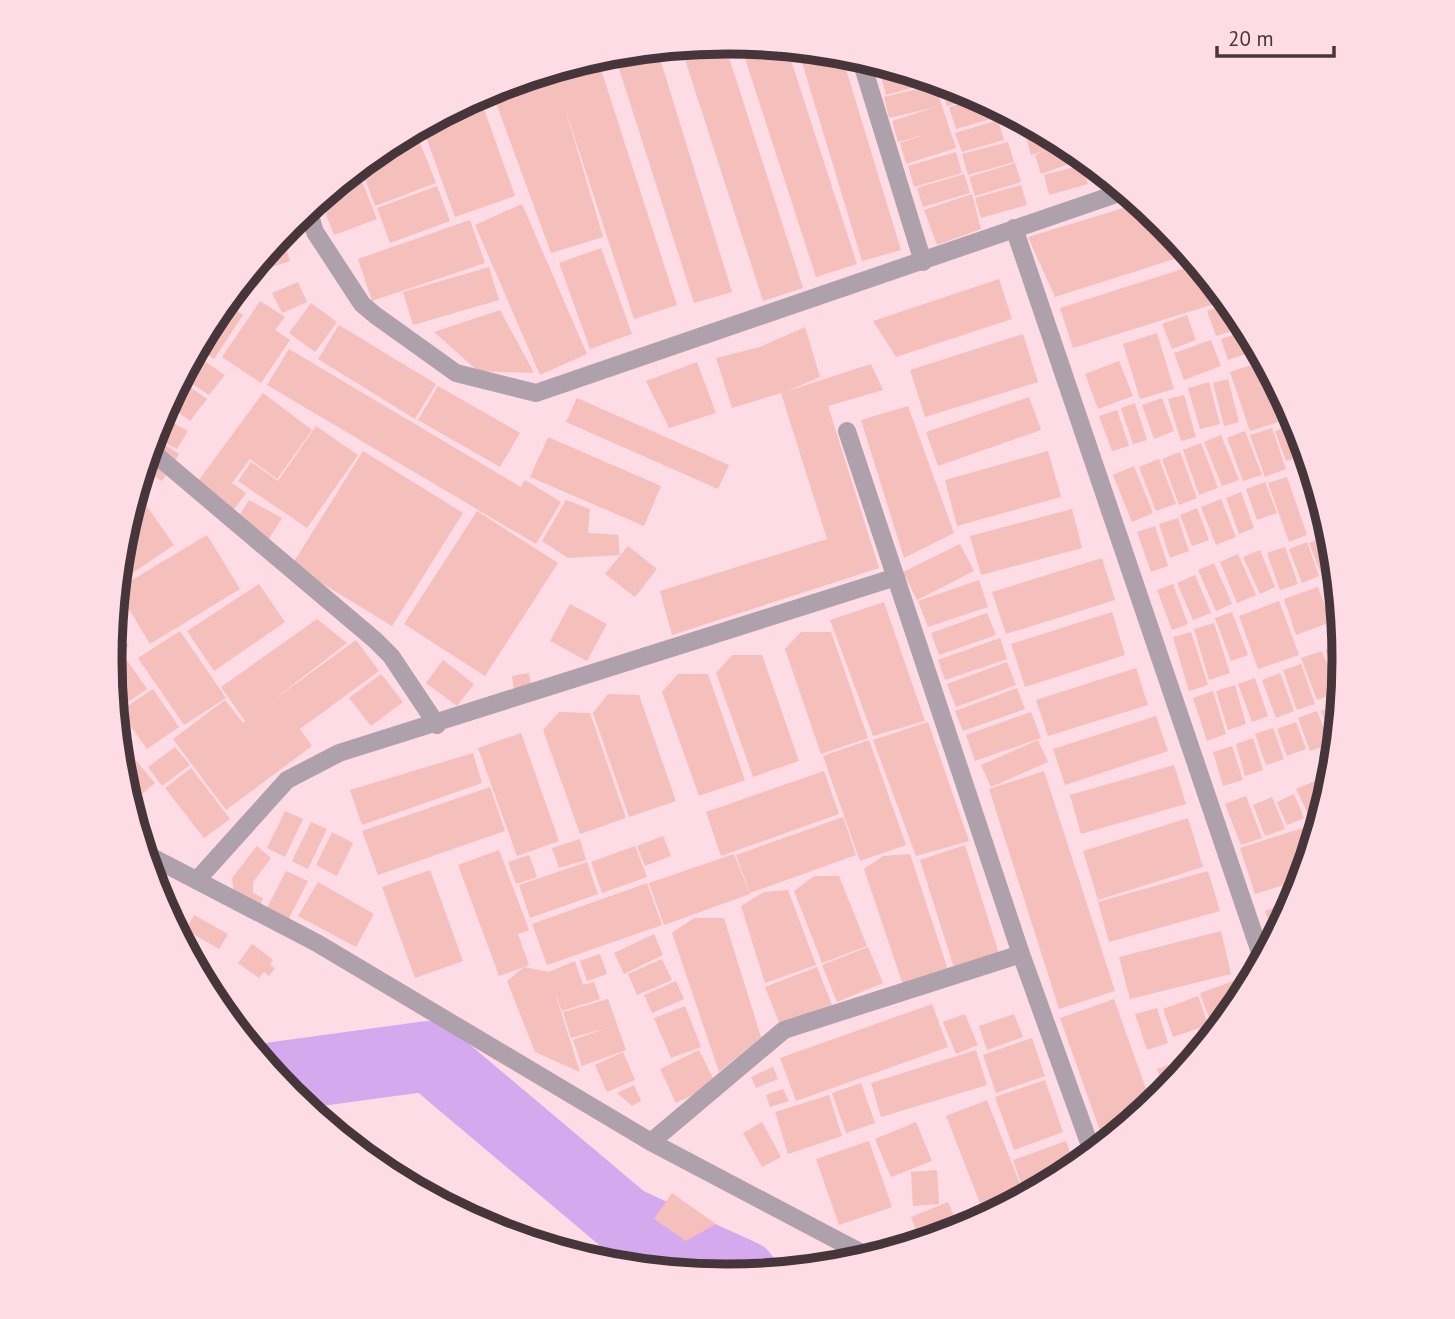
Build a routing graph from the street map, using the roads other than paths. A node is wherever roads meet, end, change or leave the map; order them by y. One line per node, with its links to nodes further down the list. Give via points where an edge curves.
1 (864, 70): 5 (street)
2 (1115, 194): 4 (street)
3 (312, 220): 5 (street, via 362,304 375,315 456,373 536,393)
4 (1014, 228): 5 (street); 12 (street)
5 (923, 262)
6 (847, 431): 8 (street)
7 (157, 456): 9 (street, via 375,640)
8 (896, 577): 9 (street); 13 (street)
9 (437, 725): 11 (street, via 339,753 287,780)
10 (156, 859): 11 (street)
11 (197, 880): 14 (street, via 317,943)
12 (1259, 949)
13 (1021, 954): 14 (street, via 784,1030); 15 (street)
14 (651, 1142): 16 (street)
15 (1090, 1145)
16 (857, 1250)

